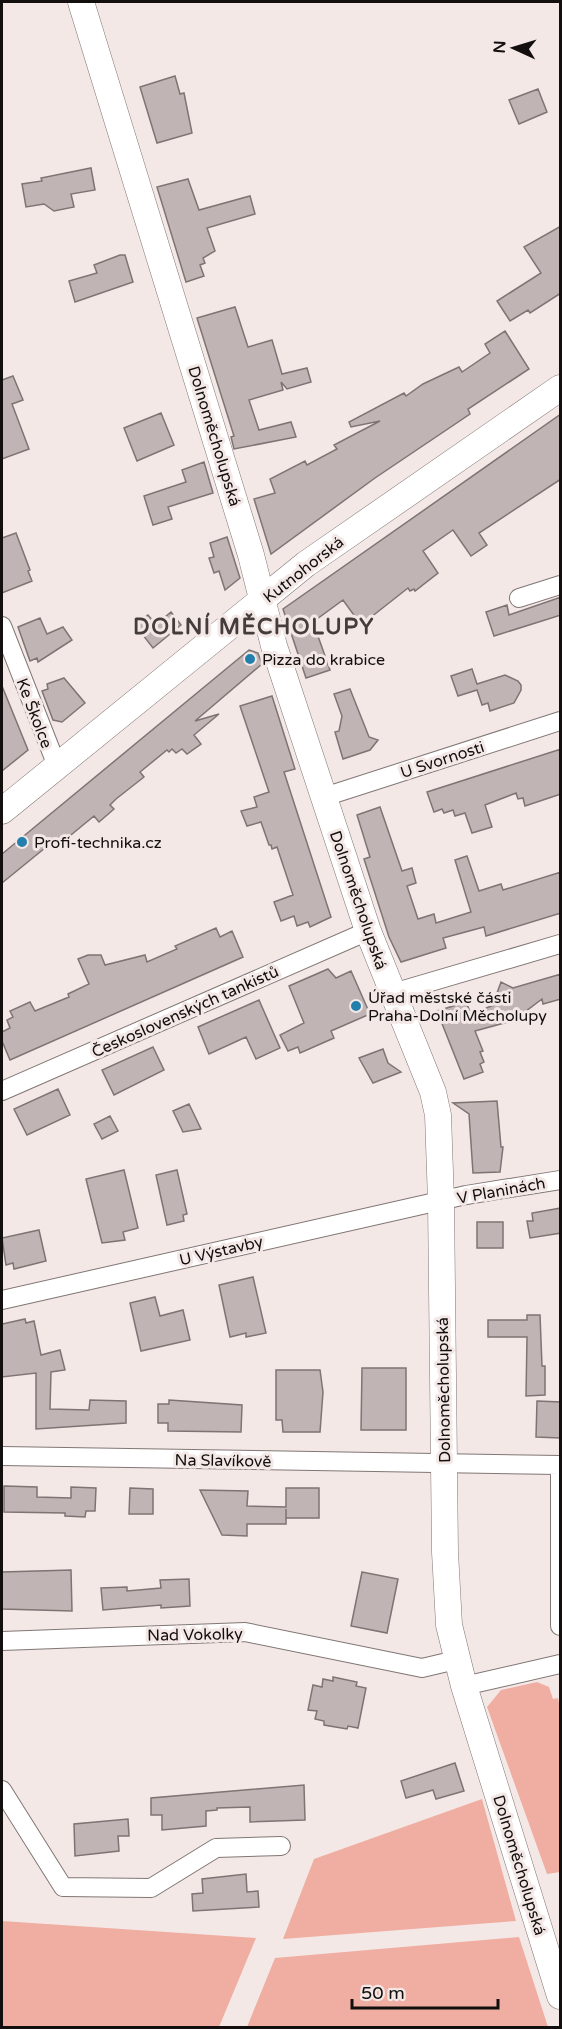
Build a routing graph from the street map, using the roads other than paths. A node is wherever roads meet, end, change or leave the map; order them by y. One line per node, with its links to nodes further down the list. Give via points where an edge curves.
1 (81, 2): 5 (street, Dolnoměcholupská)
2 (561, 388): 5 (street, Kutnohorská, via 323,552)
3 (561, 585): 4 (street)
4 (519, 598)
5 (263, 600): 8 (street, Kutnohorská); 9 (street, Dolnoměcholupská, via 274,646)
6 (2, 626): 8 (street, Ke Školce)
7 (561, 721): 9 (street, U Svornosti)
8 (57, 766): 10 (street, Kutnohorská)
9 (324, 797): 11 (street, Dolnoměcholupská)
10 (2, 811)
11 (368, 931): 13 (street, Dolnoměcholupská); 14 (street, Československých tankistů)
12 (561, 944): 13 (street)
13 (393, 993): 16 (street, Dolnoměcholupská, via 433,1092 438,1115)
14 (2, 1091)
15 (561, 1180): 16 (street, V Planinách)
16 (441, 1201): 17 (street, U Výstavby); 19 (street, Dolnoměcholupská)
17 (2, 1300)
18 (2, 1456): 19 (street, Na Slavíkově)
19 (444, 1463): 20 (street, Na Slavíkově); 23 (street, Dolnoměcholupská, via 446,1590)
20 (560, 1465): 21 (street)
21 (561, 1626)
22 (2, 1641): 23 (street, Nad Vokolky, via 239,1632 422,1668)
23 (456, 1660): 25 (street, Dolnoměcholupská)
24 (560, 1664): 25 (street)
25 (464, 1686): 28 (street, Dolnoměcholupská)
26 (2, 1790): 27 (street, via 63,1887 151,1888 216,1848)
27 (281, 1846)
28 (561, 1996)

